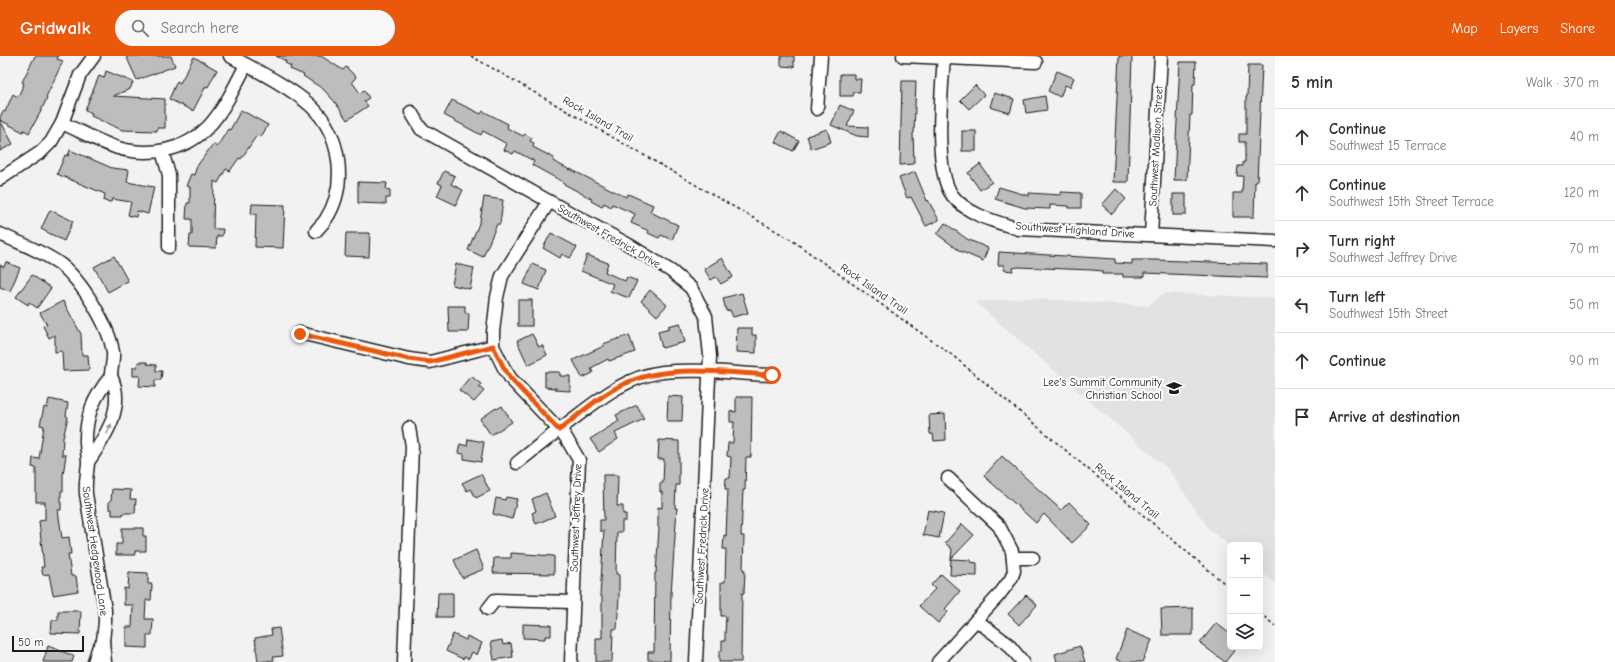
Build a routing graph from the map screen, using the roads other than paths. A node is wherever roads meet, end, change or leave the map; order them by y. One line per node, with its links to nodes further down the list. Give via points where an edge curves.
1 (94, 56): 11 (street, via 80,75)
2 (230, 56): 8 (street)
3 (821, 56): 9 (street)
4 (903, 56): 6 (street)
5 (1162, 56): 17 (street, Southwest Madison Street)
6 (943, 57): 7 (street); 17 (street, Southwest Highland Drive, via 939,144 945,177 952,194 964,206 988,219 1019,229)
7 (1036, 62)
8 (246, 65): 12 (street, via 208,127 188,142); 15 (street, via 311,106 331,134 338,160 337,188 326,219)
9 (817, 109)
10 (410, 112): 14 (street, Southwest Fredrick Drive, via 421,129)
11 (62, 123): 12 (street, via 116,148 142,152); 13 (street, via 51,142 41,152)
12 (162, 151): 19 (street, via 169,175)
13 (0, 179)
14 (549, 202): 21 (street, Southwest Jeffrey Drive, via 502,276 496,296); 22 (street, Southwest Fredrick Drive, via 631,246 671,271 691,288 706,316)
15 (316, 231)
16 (0, 234): 24 (street, Southwest Hedgewood Lane, via 59,264 79,283 108,332 113,353)
17 (1152, 235): 18 (street, Southwest Highland Drive)
18 (1275, 240)
19 (169, 247)
20 (300, 334): 21 (street, via 430,362)
21 (493, 346): 26 (street, Southwest Jeffrey Drive, via 511,379)
22 (710, 372): 23 (street); 26 (street, via 662,372 643,376 606,394); 40 (street, Southwest Fredrick Drive)
23 (772, 375)
24 (111, 376): 27 (street, Southwest Hedgewood Lane, via 91,406 86,444); 27 (street, Southwest Hedgewood Lane, one-way to 24, via 112,423 116,395)
25 (409, 428): 38 (street, via 412,446)
26 (559, 430): 28 (street); 32 (street, Southwest Jeffrey Drive, via 579,460)
27 (88, 462): 35 (street, Southwest Hedgewood Lane, via 86,494 105,610)
28 (518, 463)
29 (948, 478): 30 (street, via 999,526)
30 (1013, 558): 31 (street); 34 (street, via 1014,571 1011,579)
31 (1033, 558)
32 (573, 602): 33 (street, via 494,600); 39 (street, Southwest Jeffrey Drive)
33 (488, 608)
34 (976, 620): 41 (street); 42 (street, via 1008,644)
35 (103, 641): 36 (street, Southwest Hedgewood Lane); 37 (street, Southwest Hedgewood Lane)
36 (94, 662)
37 (105, 662)
38 (404, 662)
39 (571, 662)
40 (696, 662)
41 (938, 662)
42 (1024, 662)

